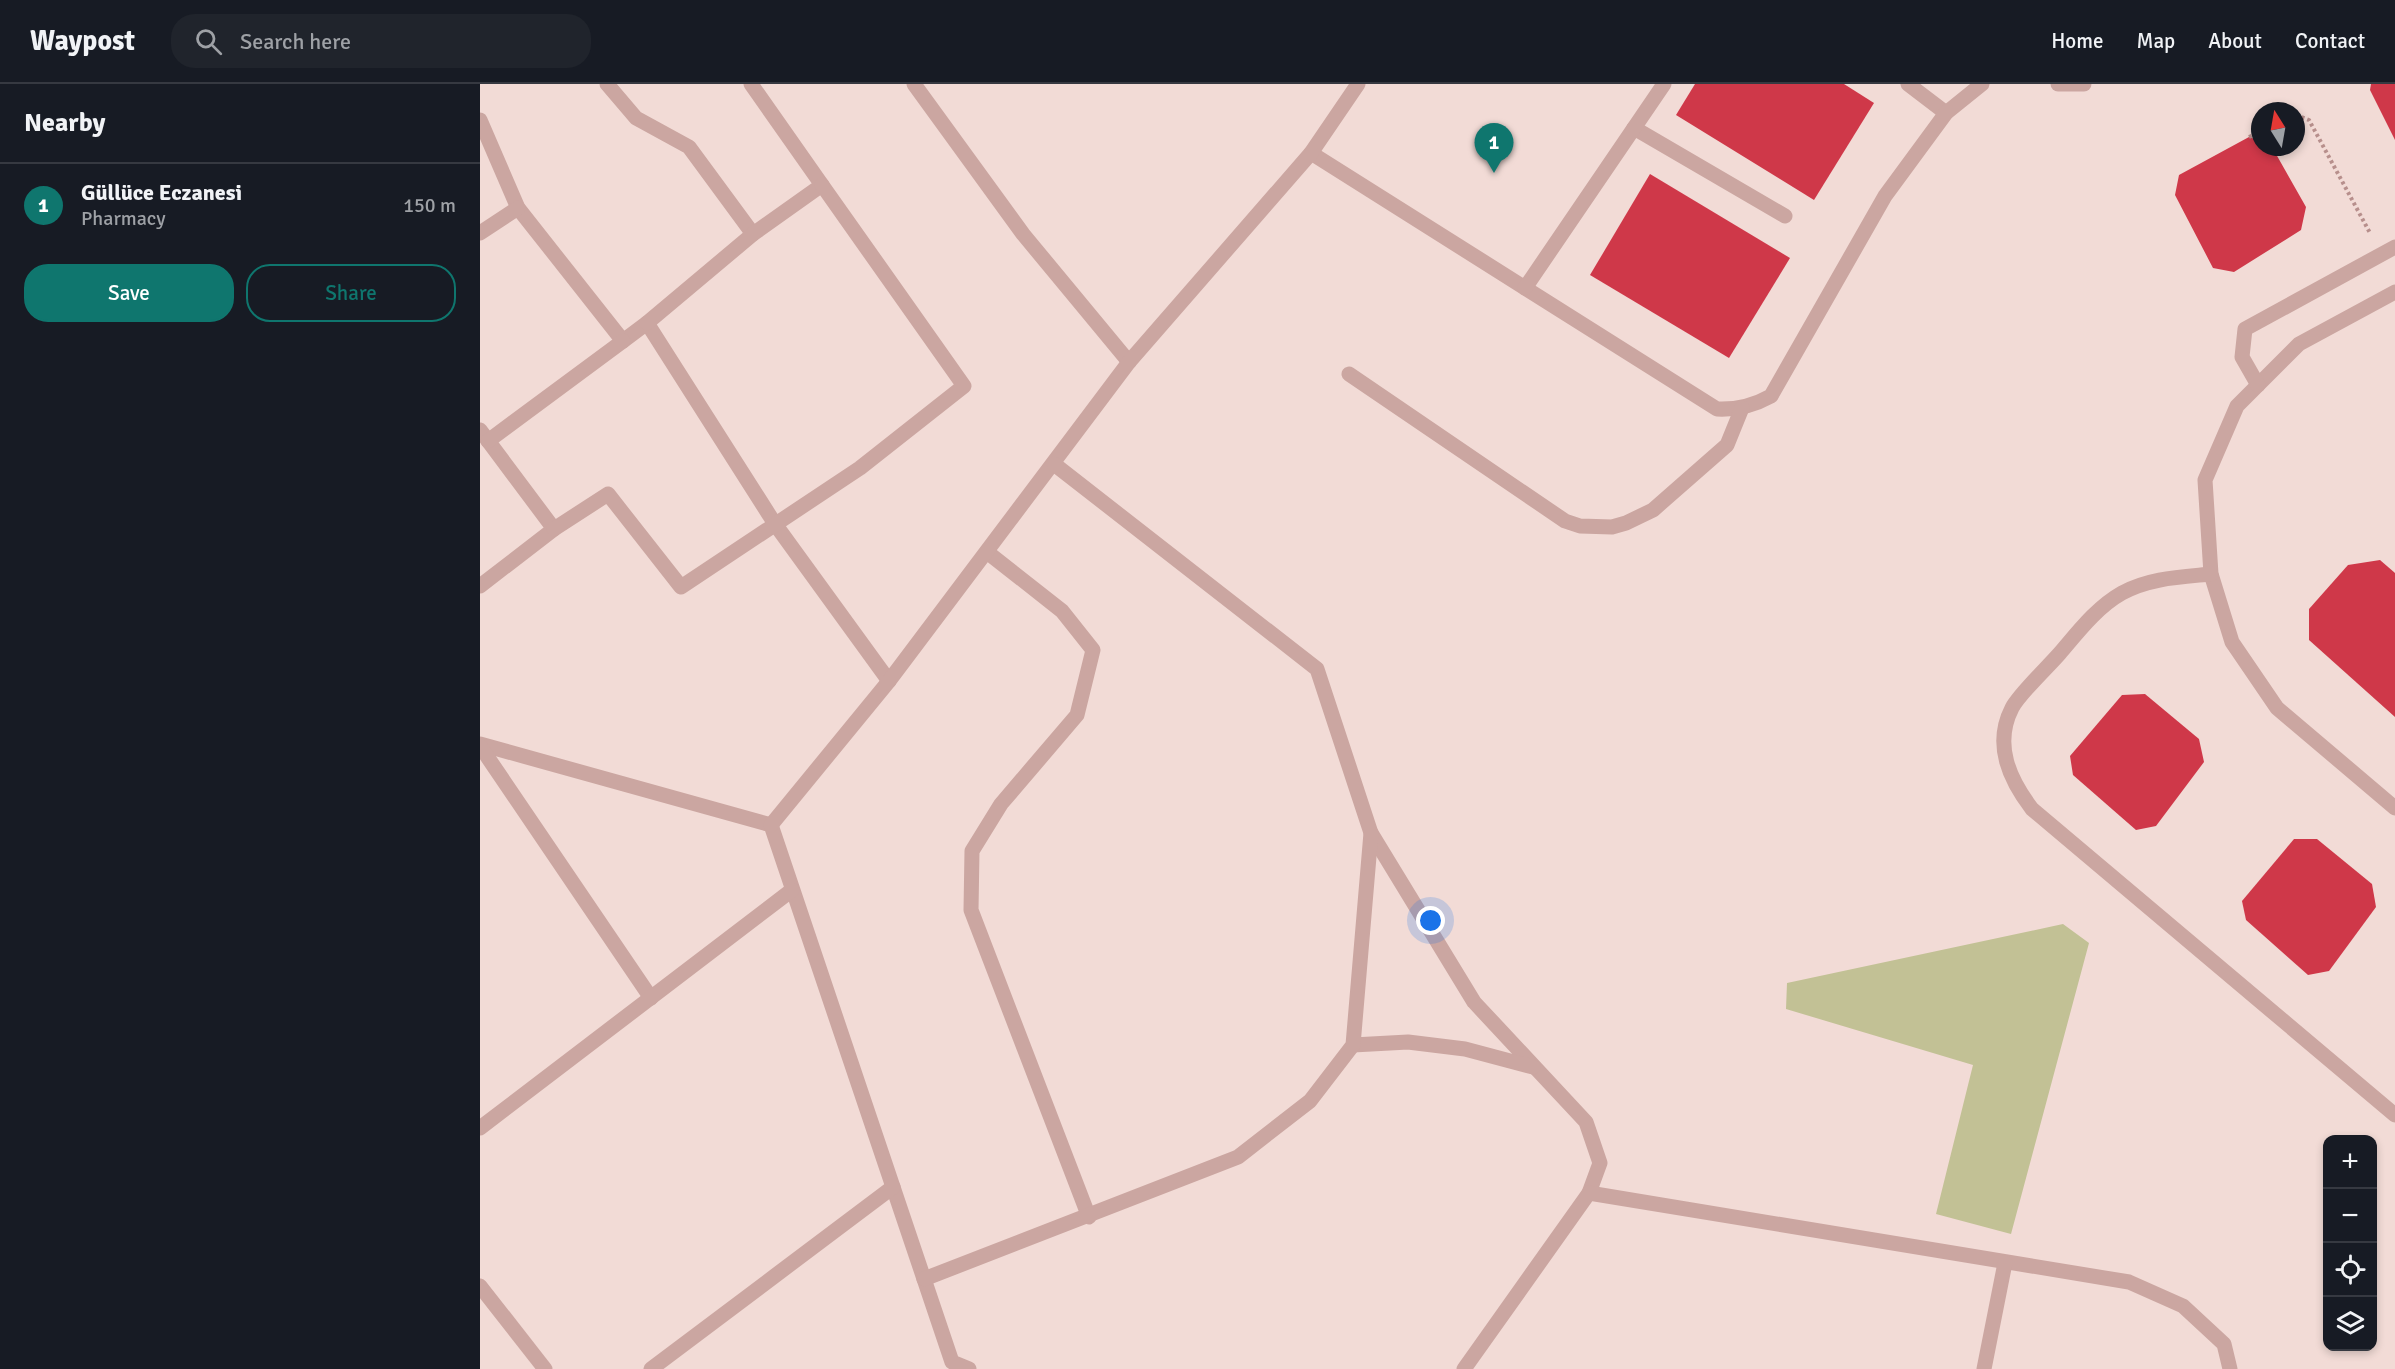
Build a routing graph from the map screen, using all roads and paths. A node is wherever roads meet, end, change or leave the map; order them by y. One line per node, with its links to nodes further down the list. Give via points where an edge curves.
1 (608, 84): 19 (street, via 636,118 688,147)
2 (751, 84): 15 (street)
3 (914, 84): 25 (street, via 1023,234)
4 (1358, 84): 14 (street)
5 (1664, 84): 13 (street)
6 (1908, 84): 10 (street)
7 (1982, 84): 10 (street)
8 (2058, 84): 9 (street)
9 (2084, 84)
10 (1946, 113): 28 (street, via 1885,196 1771,396)
11 (2305, 118): 20 (path, via 2310,120)
12 (480, 120): 16 (street)
13 (1634, 128): 17 (street); 21 (street)
14 (1311, 153): 21 (street); 25 (street)
15 (822, 185): 19 (street); 31 (street, via 964,386 860,468)
16 (518, 208): 18 (street); 24 (street)
17 (1785, 216)
18 (480, 233)
19 (753, 234): 23 (street)
20 (2388, 251): 27 (street, via 2245,329 2242,357)
21 (1525, 288): 28 (street, via 1717,409)
22 (2395, 292): 27 (street, via 2298,344)
23 (647, 323): 24 (street); 31 (street)
24 (623, 341): 29 (street)
25 (1129, 362): 30 (street)
26 (1349, 374): 28 (street, via 1564,521 1596,528 1626,523 1653,510 1727,445)
27 (2258, 385): 34 (street, via 2237,406 2205,480)
28 (1742, 408)
29 (484, 436): 32 (street)
30 (1053, 464): 33 (street); 40 (street, via 1317,669)
31 (775, 524): 32 (street, via 681,587 608,494); 36 (street)
32 (554, 529): 35 (street)
33 (987, 552): 36 (street); 49 (street, via 1062,611 1093,650 1077,715 1001,804 972,851 971,909)
34 (2211, 574): 38 (street, via 2232,642 2277,708); 45 (street, via 2157,580 2122,593 2093,615 2012,707 2004,730 2005,758 2015,786 2032,809)
35 (480, 586)
36 (889, 681): 39 (street)
37 (480, 745): 39 (street); 42 (street)
38 (2395, 808)
39 (771, 825): 41 (street)
40 (1371, 833): 43 (street); 44 (street, via 1474,1002)
41 (792, 890): 42 (street); 47 (street)
42 (651, 998): 46 (street)
43 (1353, 1045): 44 (street, via 1408,1042 1465,1048); 49 (street, via 1310,1101 1238,1157)
44 (1535, 1067): 48 (street, via 1586,1122 1600,1163)
45 (2395, 1115)
46 (480, 1128)
47 (893, 1187): 51 (street); 55 (street)
48 (1589, 1193): 50 (street); 57 (street)
49 (1089, 1217): 51 (street)
50 (2005, 1263): 58 (street); 59 (street, via 2129,1282 2183,1306 2224,1344)
51 (924, 1279): 53 (street)
52 (480, 1286): 54 (street)
53 (947, 1366): 56 (street)
54 (538, 1367)
55 (651, 1369)
56 (969, 1369)
57 (1464, 1369)
58 (1984, 1369)
59 (2230, 1369)

